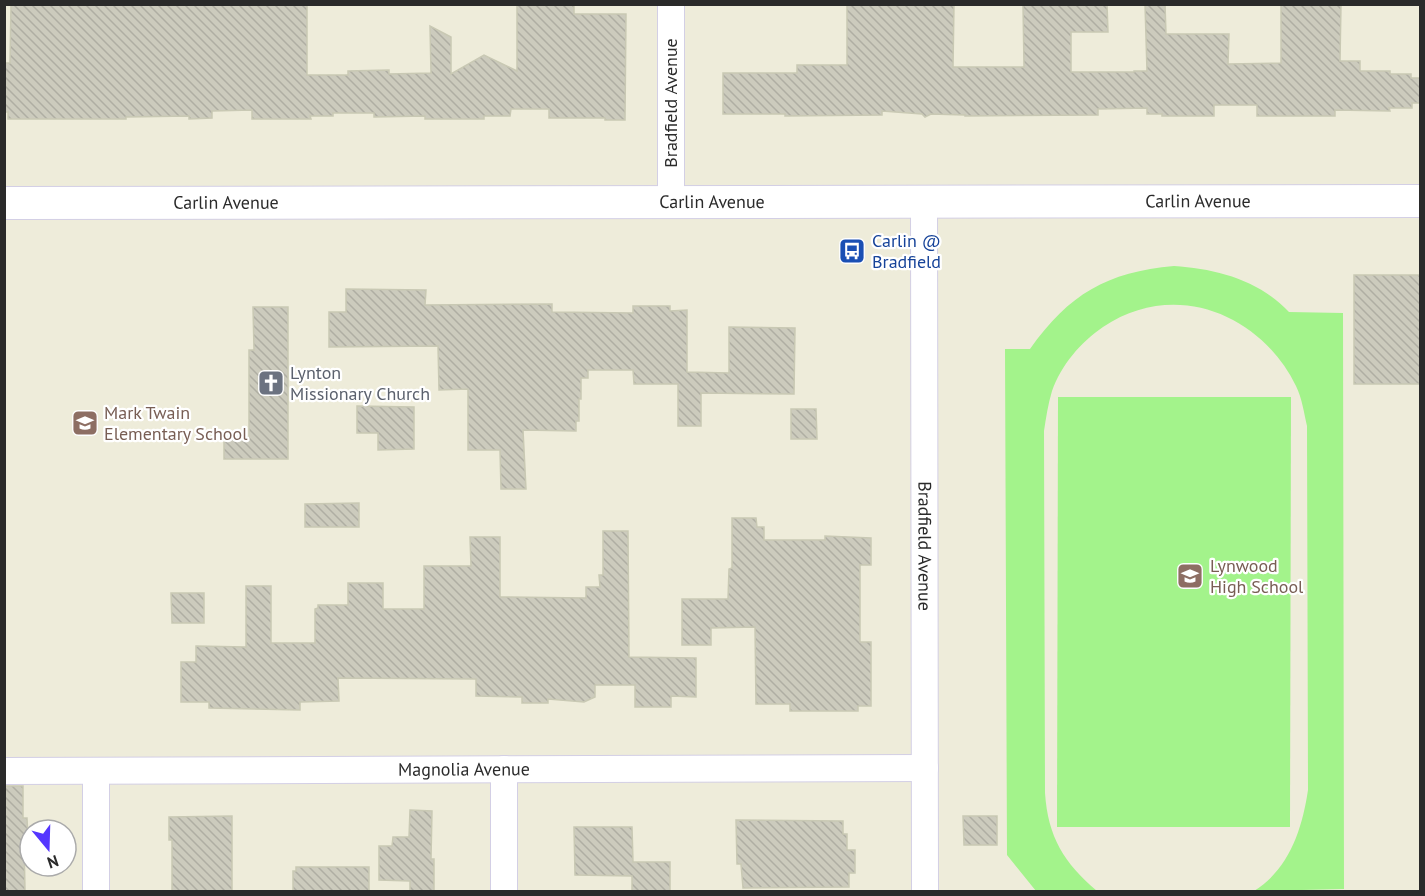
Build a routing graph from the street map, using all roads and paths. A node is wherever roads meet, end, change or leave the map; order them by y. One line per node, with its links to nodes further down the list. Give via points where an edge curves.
1 (671, 4): 4 (street, Bradfield Avenue)
2 (924, 201): 3 (street, Carlin Avenue); 4 (street, Carlin Avenue); 6 (street, Bradfield Avenue)
3 (1420, 201)
4 (671, 202): 5 (street, Carlin Avenue)
5 (4, 203)
6 (925, 768): 7 (street, Magnolia Avenue); 12 (street, Bradfield Avenue)
7 (504, 770): 9 (street, Magnolia Avenue); 11 (street)
8 (4, 771): 9 (street, Magnolia Avenue)
9 (96, 771): 10 (street)
10 (96, 891)
11 (504, 891)
12 (925, 891)

